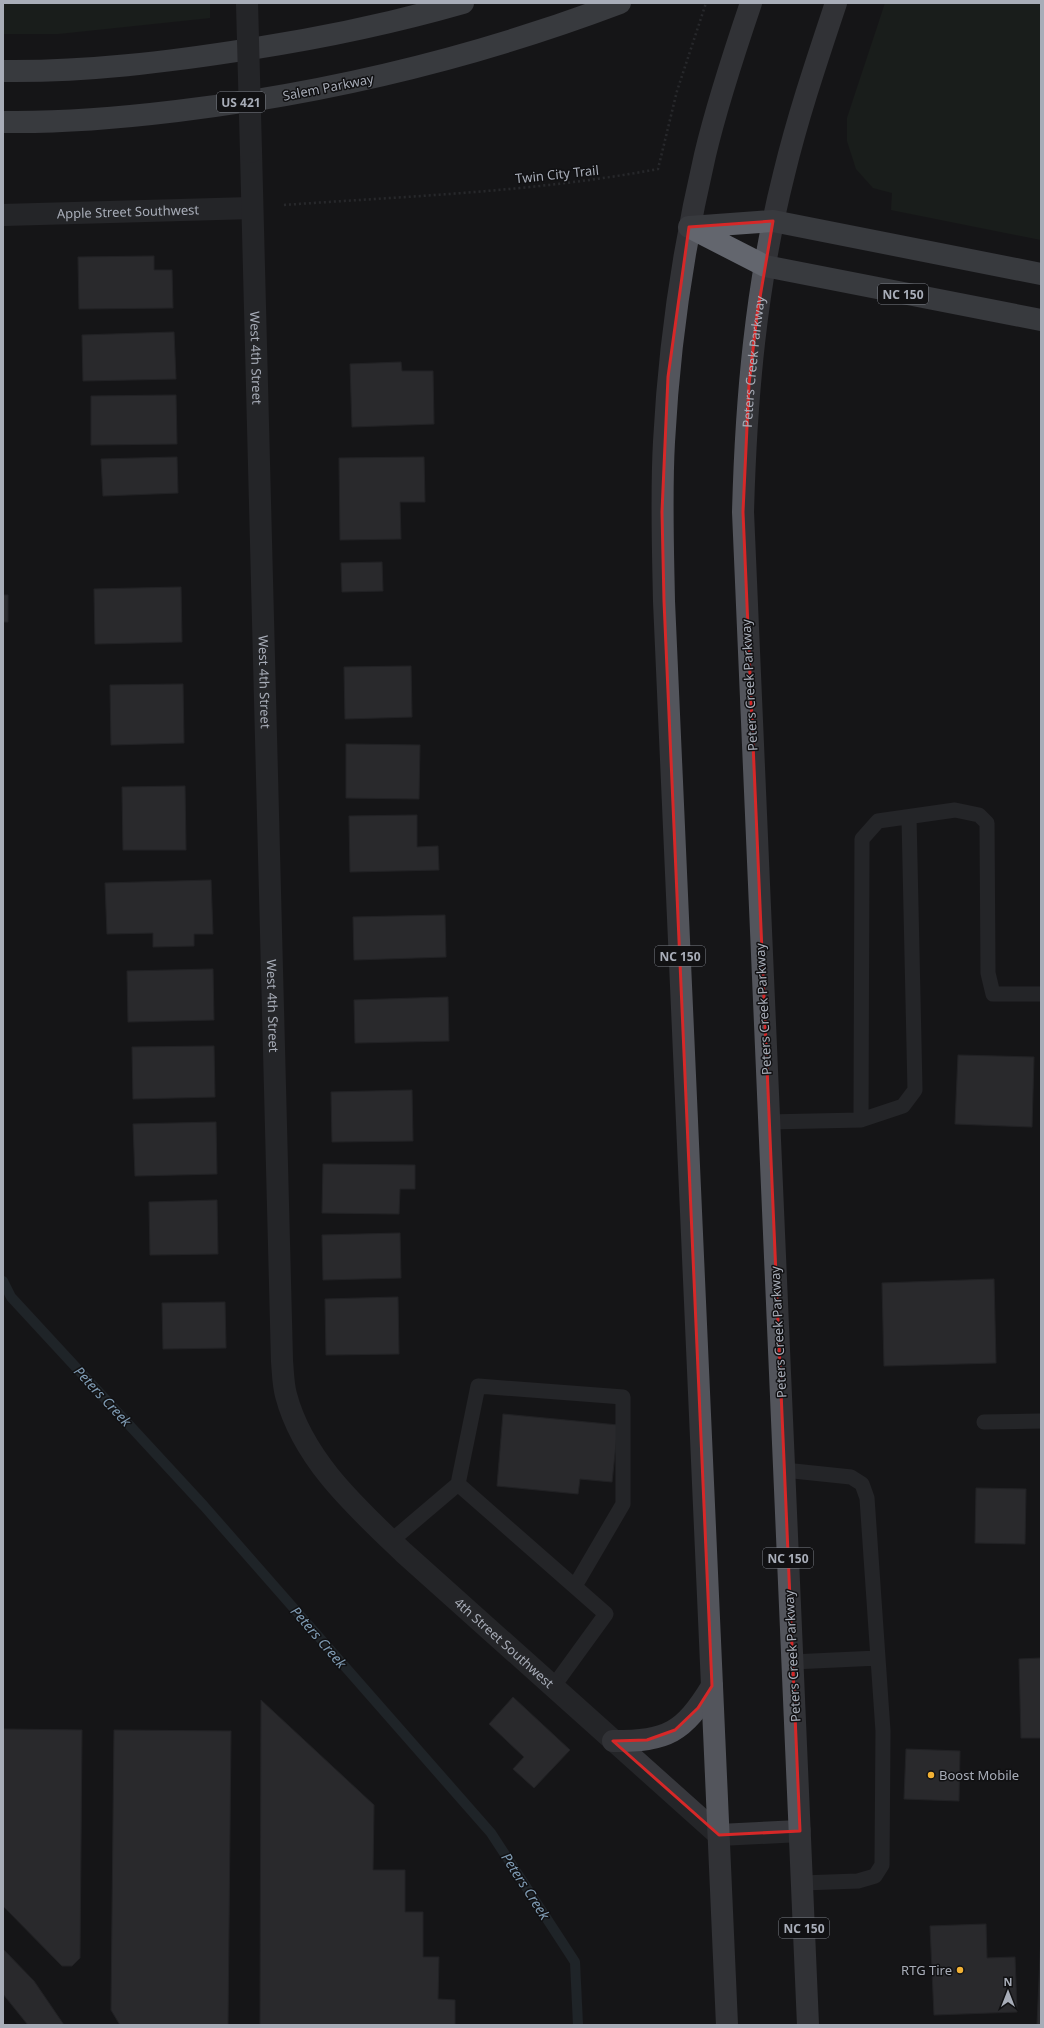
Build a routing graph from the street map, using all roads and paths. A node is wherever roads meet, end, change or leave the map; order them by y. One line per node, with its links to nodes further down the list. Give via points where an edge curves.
1 (247, 3): 10 (street, West 4th Street, bridge)
2 (463, 3): 7 (highway, via 378,25 204,57 117,66)
3 (620, 3): 8 (highway, Salem Parkway / US 421, via 475,52 390,75 301,93 122,117)
4 (706, 3): 9 (path, Twin City Trail, via 677,90 658,169 529,187)
5 (751, 3): 13 (main road, NC 150, via 725,80)
6 (836, 3): 12 (main road, Peters Creek Parkway, via 803,103)
7 (3, 71)
8 (3, 122)
9 (284, 206)
10 (252, 208): 11 (street, Apple Street Southwest); 21 (street, West 4th Street)
11 (3, 215)
12 (773, 221): 13 (highway); 14 (main road, Peters Creek Parkway); 15 (highway)
13 (689, 227): 14 (highway); 30 (main road, NC 150, via 676,304 668,377 662,512)
14 (765, 266): 16 (highway, NC 150); 20 (main road, Peters Creek Parkway / NC 150, via 749,384 744,447 743,512)
15 (1041, 274)
16 (1041, 320)
17 (909, 817): 18 (lane, via 955,810 978,815 987,823 988,973 993,994); 19 (lane, via 878,821 862,839); 19 (lane, via 915,1090 904,1106)
18 (1041, 994)
19 (861, 1120): 20 (lane)
20 (768, 1122): 24 (main road, Peters Creek Parkway / NC 150)
21 (282, 1361): 26 (street, 4th Street Southwest, via 286,1394 297,1426 314,1457 338,1487)
22 (1041, 1421): 23 (lane)
23 (984, 1422)
24 (784, 1470): 28 (lane, via 851,1477 862,1484 867,1498); 29 (main road, Peters Creek Parkway / NC 150)
25 (458, 1484): 26 (lane); 27 (lane); 27 (lane, via 478,1386 623,1398 623,1504)
26 (391, 1541): 31 (street, 4th Street Southwest)
27 (575, 1586): 31 (lane, via 606,1614)
28 (878, 1658): 29 (lane); 35 (lane, via 883,1731 882,1865 875,1876 858,1881)
29 (792, 1662): 33 (main road, Peters Creek Parkway / NC 150)
30 (712, 1686): 32 (main road, via 688,1721 675,1730 662,1737 647,1740); 34 (main road, NC 150)
31 (553, 1687): 32 (street, 4th Street Southwest)
32 (613, 1741): 34 (street, 4th Street Southwest)
33 (800, 1832): 34 (street); 35 (main road, Peters Creek Parkway / NC 150)
34 (719, 1835): 36 (main road, NC 150)
35 (802, 1884): 37 (main road, Peters Creek Parkway / NC 150)
36 (727, 2025)
37 (808, 2025)

